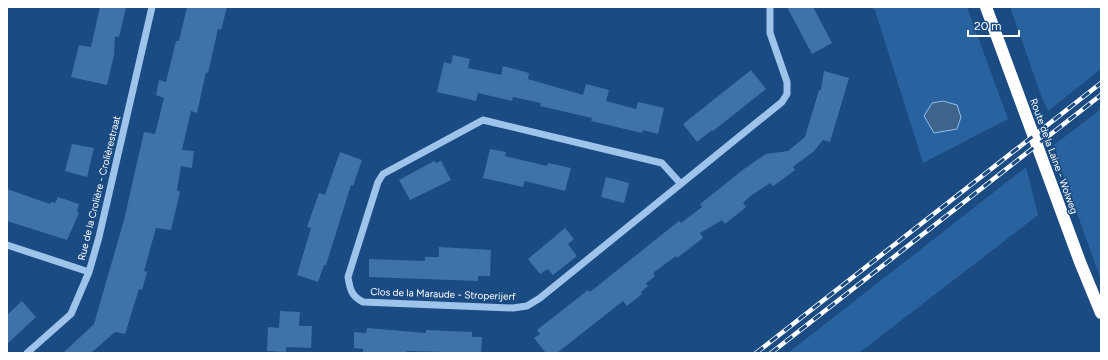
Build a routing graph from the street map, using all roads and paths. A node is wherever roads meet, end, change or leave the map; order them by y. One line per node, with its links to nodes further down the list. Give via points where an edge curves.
1 (152, 7): 6 (street, Rue de la Crolière - Crolièrestraat)
2 (770, 7): 4 (street, Clos de la Maraude - Stroperijerf, via 770,33 787,82 787,94 782,102)
3 (986, 7): 7 (highway, Route de la Laine - Wolweg)
4 (681, 184): 4 (street, Clos de la Maraude - Stroperijerf, via 662,163 483,120 383,174 378,182 348,277 350,291 363,302 513,308 527,306)
5 (7, 245): 6 (street)
6 (89, 272): 8 (street, Rue de la Crolière - Crolièrestraat, via 70,314)
7 (1101, 313)
8 (27, 353)

